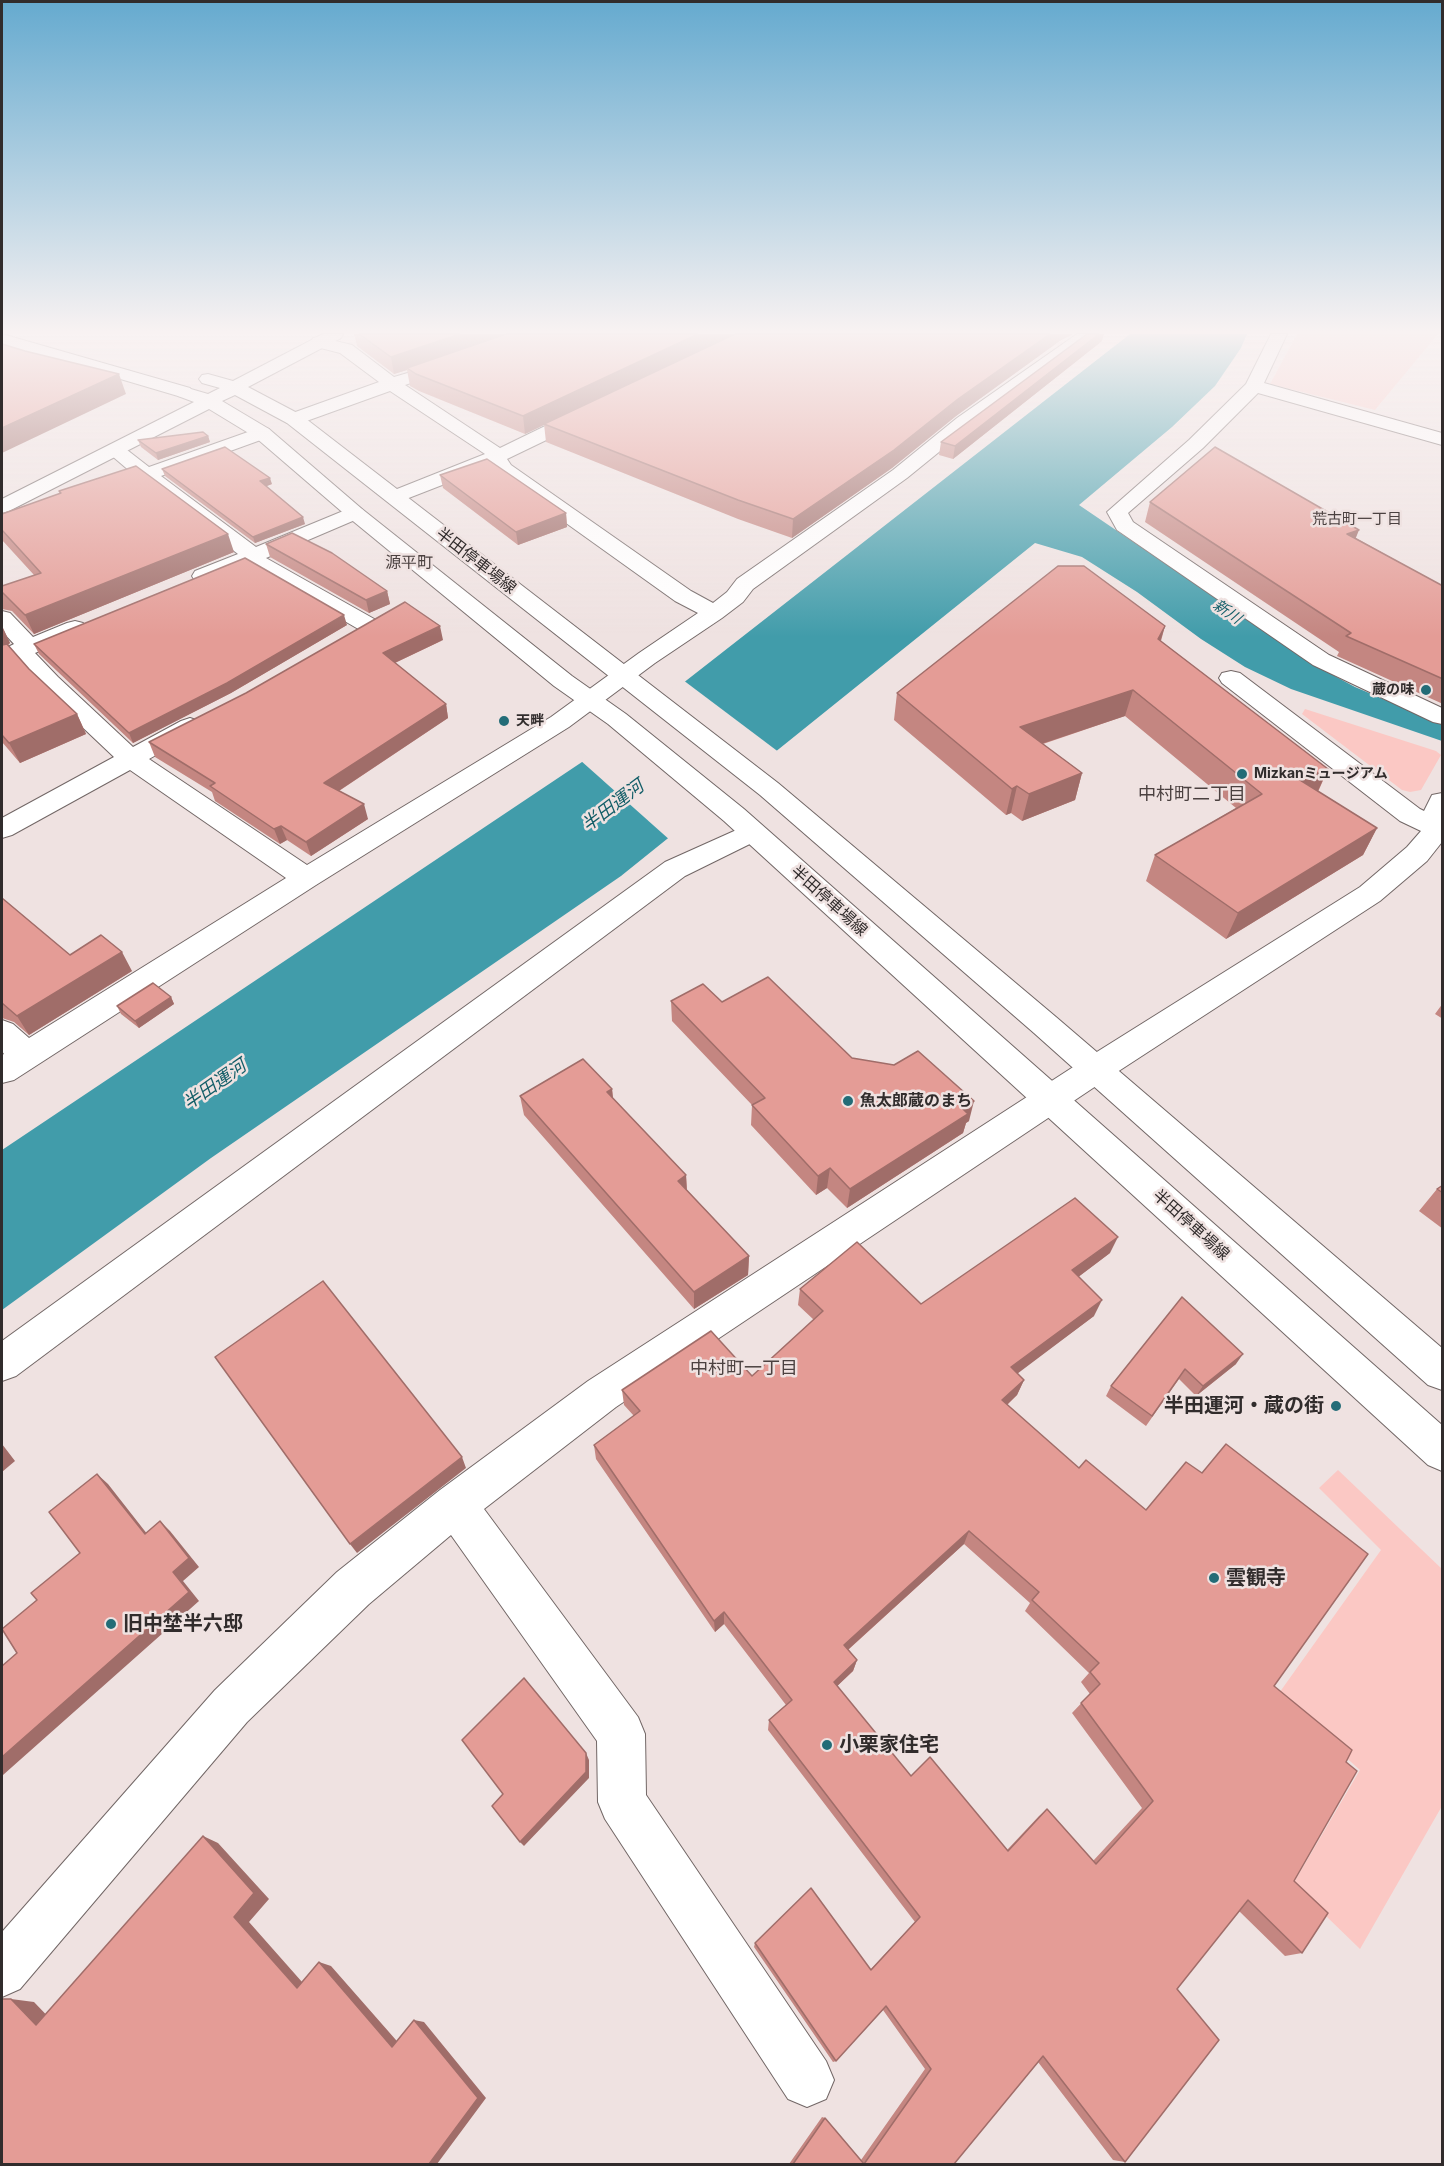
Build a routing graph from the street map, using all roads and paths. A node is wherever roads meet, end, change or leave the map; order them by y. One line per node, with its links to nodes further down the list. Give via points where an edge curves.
1 (144, 435): 9 (street)
2 (259, 435): 11 (street)
3 (263, 435): 16 (street, 半田停車場線)
4 (315, 435): 13 (street, 半田停車場線)
5 (470, 435): 10 (street)
6 (542, 435): 10 (street)
7 (948, 435): 19 (street, via 745,585)
8 (1205, 435): 28 (street, via 1117,512 1124,526 1321,660)
9 (115, 450): 11 (street); 14 (street)
10 (496, 457): 13 (street); 19 (street, via 503,469 683,597)
11 (147, 474): 12 (street); 17 (street)
12 (113, 485)
13 (394, 497): 24 (street, 半田停車場線)
14 (2, 507): 15 (street)
15 (34, 512)
16 (355, 513): 17 (street); 26 (street, 半田停車場線)
17 (252, 556): 18 (street); 22 (street, via 377,621)
18 (188, 582)
19 (714, 613): 24 (street)
20 (2, 618): 23 (street)
21 (93, 620): 23 (street)
22 (341, 642)
23 (17, 651): 29 (street)
24 (623, 676): 26 (street); 36 (street, 半田停車場線, via 769,789)
25 (1231, 678): 30 (street, via 1410,815)
26 (590, 700): 31 (street, 半田停車場線); 33 (street)
27 (210, 716): 29 (street)
28 (1443, 717)
29 (130, 758): 32 (street); 33 (street)
30 (1441, 820): 36 (street, via 1417,854 1370,894)
31 (743, 824): 37 (street, 半田停車場線); 38 (street)
32 (2, 829)
33 (306, 878): 35 (street)
34 (2, 1032): 35 (street)
35 (14, 1063)
36 (1096, 1069): 37 (street); 39 (street, 半田停車場線)
37 (1050, 1099): 40 (street, 半田停車場線); 41 (street, via 602,1394)
38 (2, 1363)
39 (1443, 1372)
40 (1443, 1450)
41 (455, 1505): 42 (street, via 353,1588 231,1706); 43 (street, via 621,1734 622,1802)
42 (2, 1971)
43 (807, 2080)

